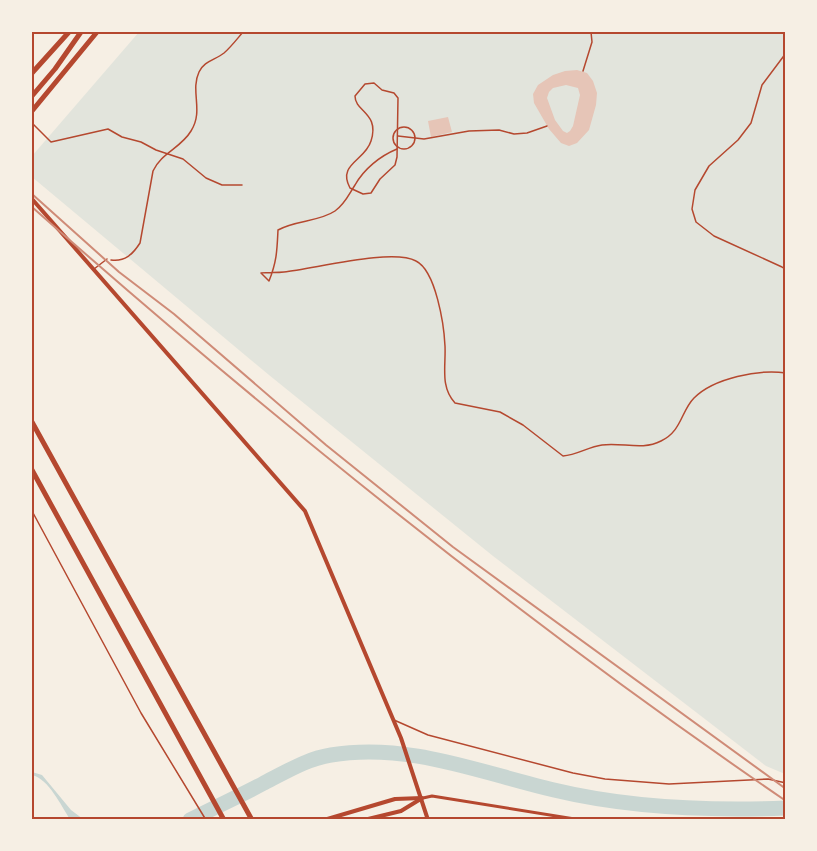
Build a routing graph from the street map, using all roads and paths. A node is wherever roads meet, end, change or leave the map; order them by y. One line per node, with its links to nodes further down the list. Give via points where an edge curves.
1 (69, 32): 8 (main road)
2 (81, 32): 9 (main road)
3 (97, 32): 10 (main road)
4 (243, 32): 16 (path, via 198,73 196,120 184,140)
5 (592, 32): 7 (path)
6 (786, 53): 21 (path, via 762,85 751,123 709,166 695,190 692,209 696,222 714,236)
7 (583, 71)
8 (32, 73)
9 (32, 96)
10 (32, 111)
11 (32, 123): 16 (path, via 51,142 108,129)
12 (547, 126): 14 (path, via 527,133 469,131)
13 (397, 136): 14 (path); 15 (path); 15 (path, via 397,96 374,83 365,84 354,99 369,116 372,136 368,147 346,172 350,188 371,193 395,165)
14 (414, 137): 14 (path, via 408,128 399,128 393,140 398,147 407,149 413,146)
15 (397, 149): 22 (path, via 370,167 335,211 278,230 277,257 274,268 269,281 261,273 265,272 282,272 378,258 416,260 426,268 444,324 445,388 460,405 500,412 563,456 575,455 605,445 648,446 662,441 682,421 693,398 707,389 752,373)
16 (167, 154): 17 (path, via 183,159 206,178 222,185); 19 (path, via 153,171 140,243 124,260)
17 (242, 185)
18 (32, 199): 20 (street)
19 (107, 259): 20 (lane)
20 (93, 269): 26 (street, via 304,511)
21 (786, 270)
22 (786, 374)
23 (32, 422): 29 (main road)
24 (32, 470): 31 (main road)
25 (32, 510): 30 (path, via 141,713)
26 (393, 720): 27 (lane, via 428,735 605,779 644,783 768,779); 28 (street)
27 (786, 783)
28 (422, 798): 32 (street, via 395,799); 33 (street, via 401,811); 34 (street); 35 (street, via 432,796)
29 (251, 818)
30 (206, 819)
31 (224, 819)
32 (324, 819)
33 (364, 819)
34 (428, 819)
35 (581, 819)

